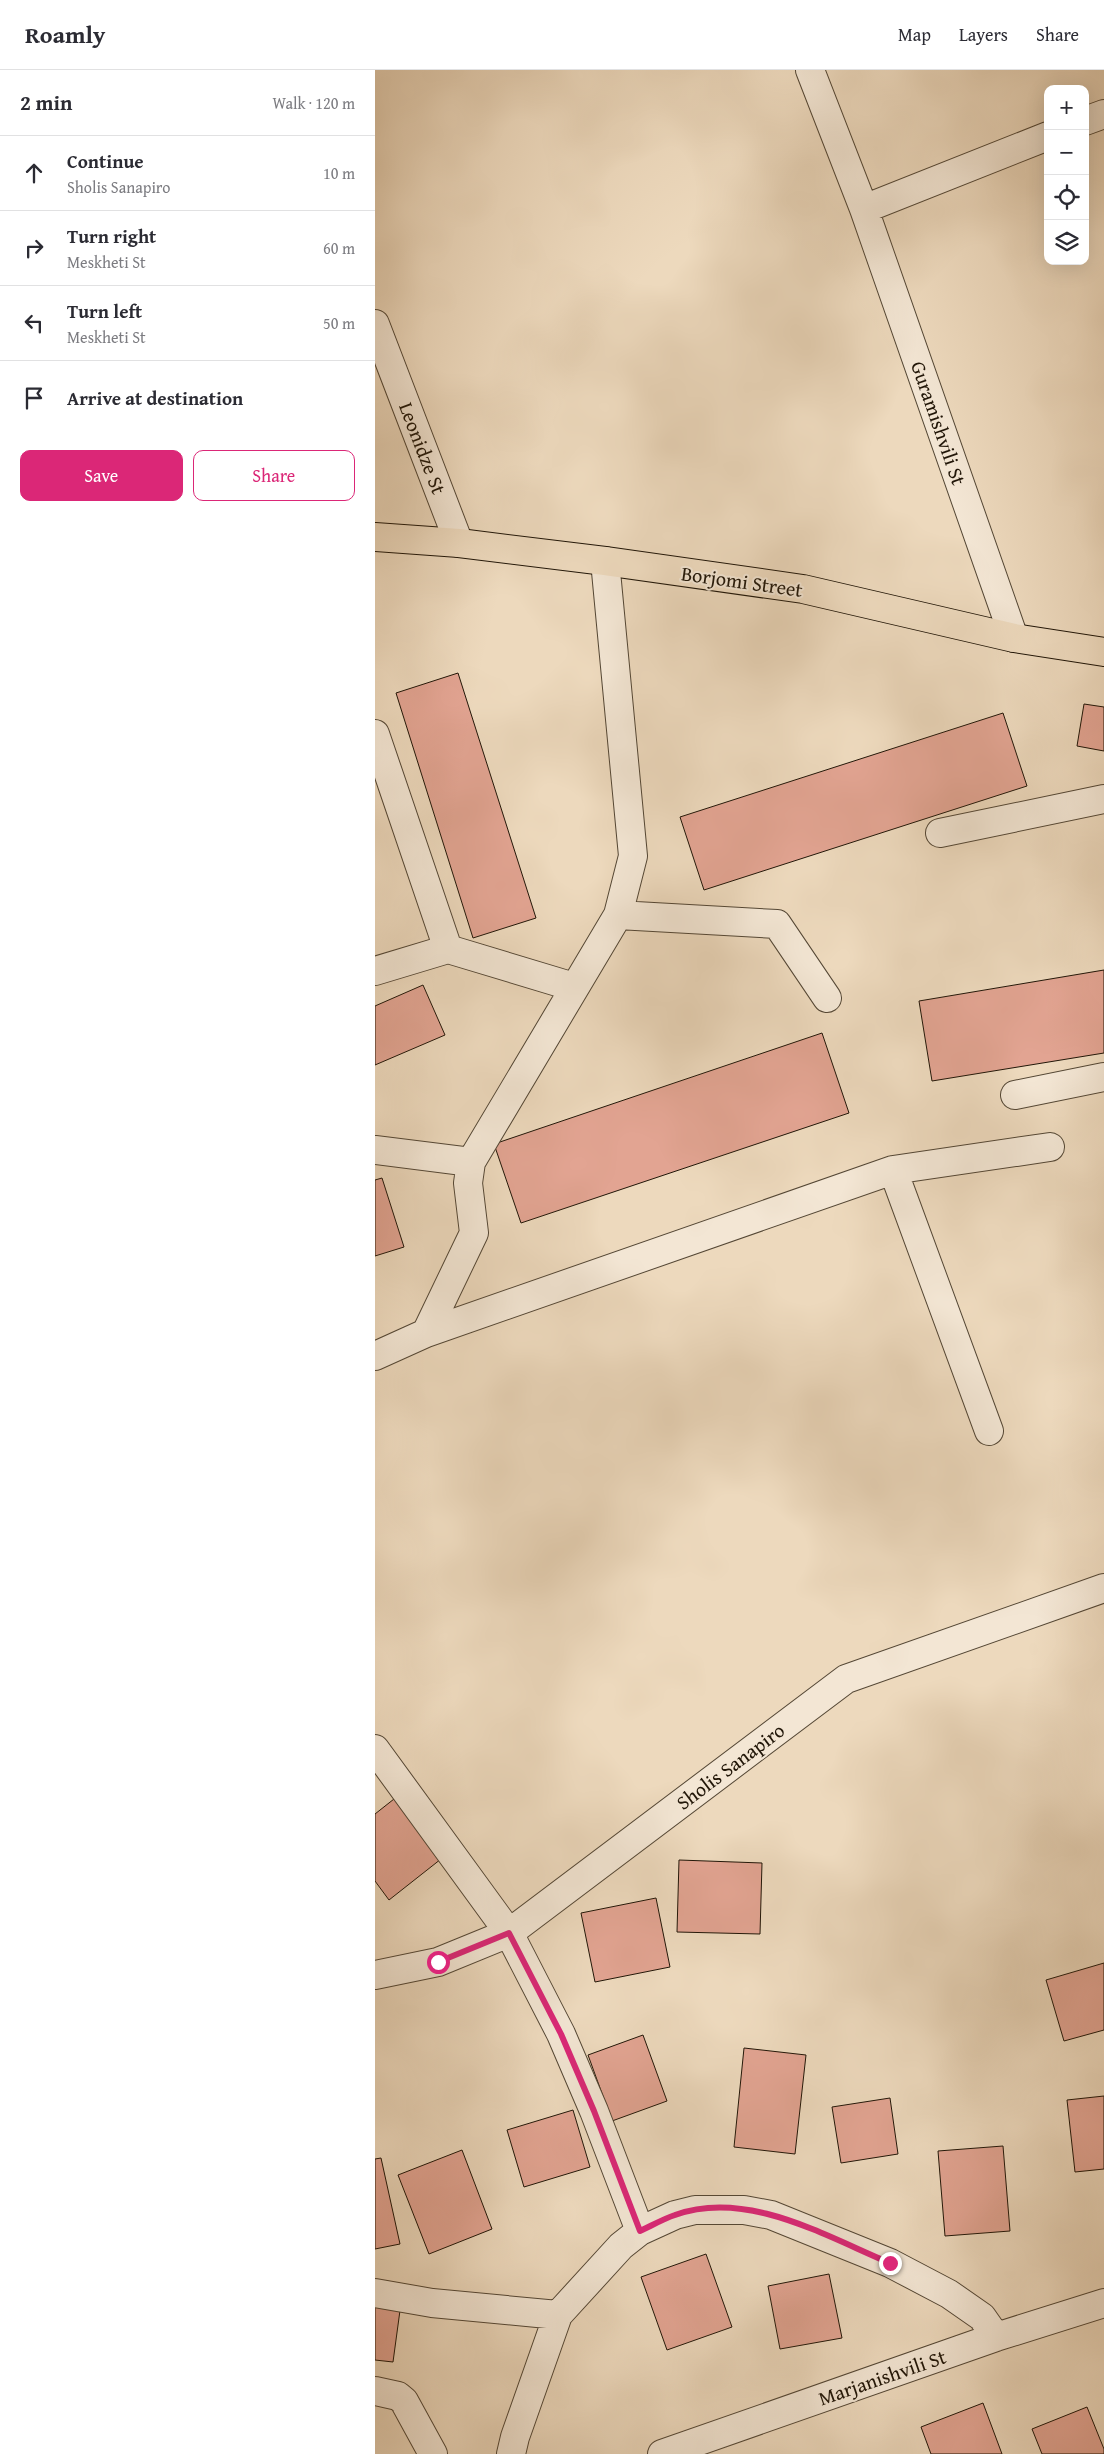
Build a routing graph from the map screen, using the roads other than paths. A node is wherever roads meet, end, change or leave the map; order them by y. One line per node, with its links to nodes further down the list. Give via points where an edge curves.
1 (810, 70): 5 (street, Guramishvili St)
2 (1104, 114): 3 (street)
3 (1089, 120)
4 (1044, 138): 5 (street)
5 (864, 209): 10 (street, Guramishvili St)
6 (375, 324): 8 (street, Leonidze St)
7 (375, 537): 8 (highway, Borjomi Street)
8 (459, 543): 9 (highway, Borjomi Street)
9 (605, 561): 10 (highway, Borjomi Street, via 803,590); 15 (street, via 633,856)
10 (1014, 638): 11 (highway, Borjomi Street)
11 (1104, 652)
12 (375, 734): 16 (street)
13 (1104, 799): 14 (street)
14 (940, 833)
15 (618, 915): 18 (street); 19 (street, via 777,924)
16 (447, 949): 17 (street); 18 (street)
17 (375, 971)
18 (575, 987): 24 (street)
19 (827, 998)
20 (1104, 1078): 21 (street)
21 (1015, 1095)
22 (1050, 1147): 25 (street)
23 (375, 1150): 24 (street)
24 (471, 1162): 26 (street, via 468,1184 474,1234)
25 (893, 1170): 26 (street); 28 (street)
26 (426, 1333): 27 (street)
27 (375, 1356)
28 (989, 1431)
29 (1104, 1588): 31 (street, Sholis Sanapiro, via 846,1679)
30 (375, 1749): 31 (street)
31 (509, 1933): 32 (street, Sholis Sanapiro, via 438,1962); 33 (street, via 576,2068)
32 (375, 1975)
33 (640, 2231): 36 (street, via 621,2246); 37 (street, via 695,2210 744,2210 771,2215 890,2263 949,2294 982,2317)
34 (375, 2293): 36 (street, via 432,2303)
35 (1104, 2303): 37 (street, Marjanishvili St)
36 (558, 2315): 40 (street)
37 (996, 2337): 41 (street, Marjanishvili St)
38 (375, 2391): 39 (street, via 399,2396 404,2401)
39 (433, 2454)
40 (511, 2454)
41 (661, 2454)

